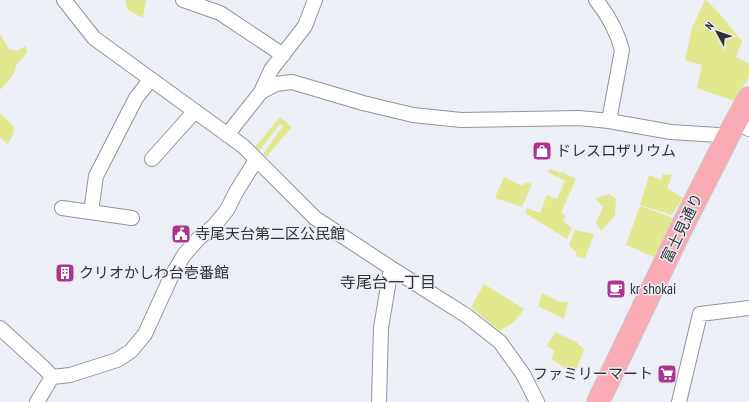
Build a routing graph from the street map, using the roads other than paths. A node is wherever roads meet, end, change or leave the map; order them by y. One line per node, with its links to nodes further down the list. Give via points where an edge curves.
1 (64, 0): 6 (street, via 94,38)
2 (183, 0): 5 (street, via 220,13)
3 (315, 0): 5 (street, via 305,26)
4 (596, 0): 10 (street, via 610,20 622,50)
5 (283, 55): 7 (street, via 271,70)
6 (150, 79): 9 (street); 16 (street, via 136,98 96,176)
7 (261, 92): 10 (street, via 276,84 292,82 413,116 461,120 564,118); 12 (street)
8 (749, 98): 11 (main road, 富士見通り)
9 (195, 111): 12 (street); 13 (street)
10 (609, 121): 11 (street, via 671,132 718,135)
11 (737, 129): 25 (main road, 富士見通り, via 681,229)
12 (227, 134): 14 (street)
13 (152, 160)
14 (256, 160): 18 (street, via 316,218); 21 (street, via 227,210 184,255 145,334 131,351 105,364 70,375)
15 (62, 208): 16 (street)
16 (91, 212): 17 (street)
17 (132, 218)
18 (391, 268): 23 (street, via 381,328); 24 (street, via 467,316 500,342 523,374)
19 (749, 308): 26 (street, via 700,314)
20 (0, 328): 21 (street)
21 (52, 377): 22 (street)
22 (37, 402)
23 (379, 402)
24 (537, 402)
25 (598, 402)
26 (679, 402)

